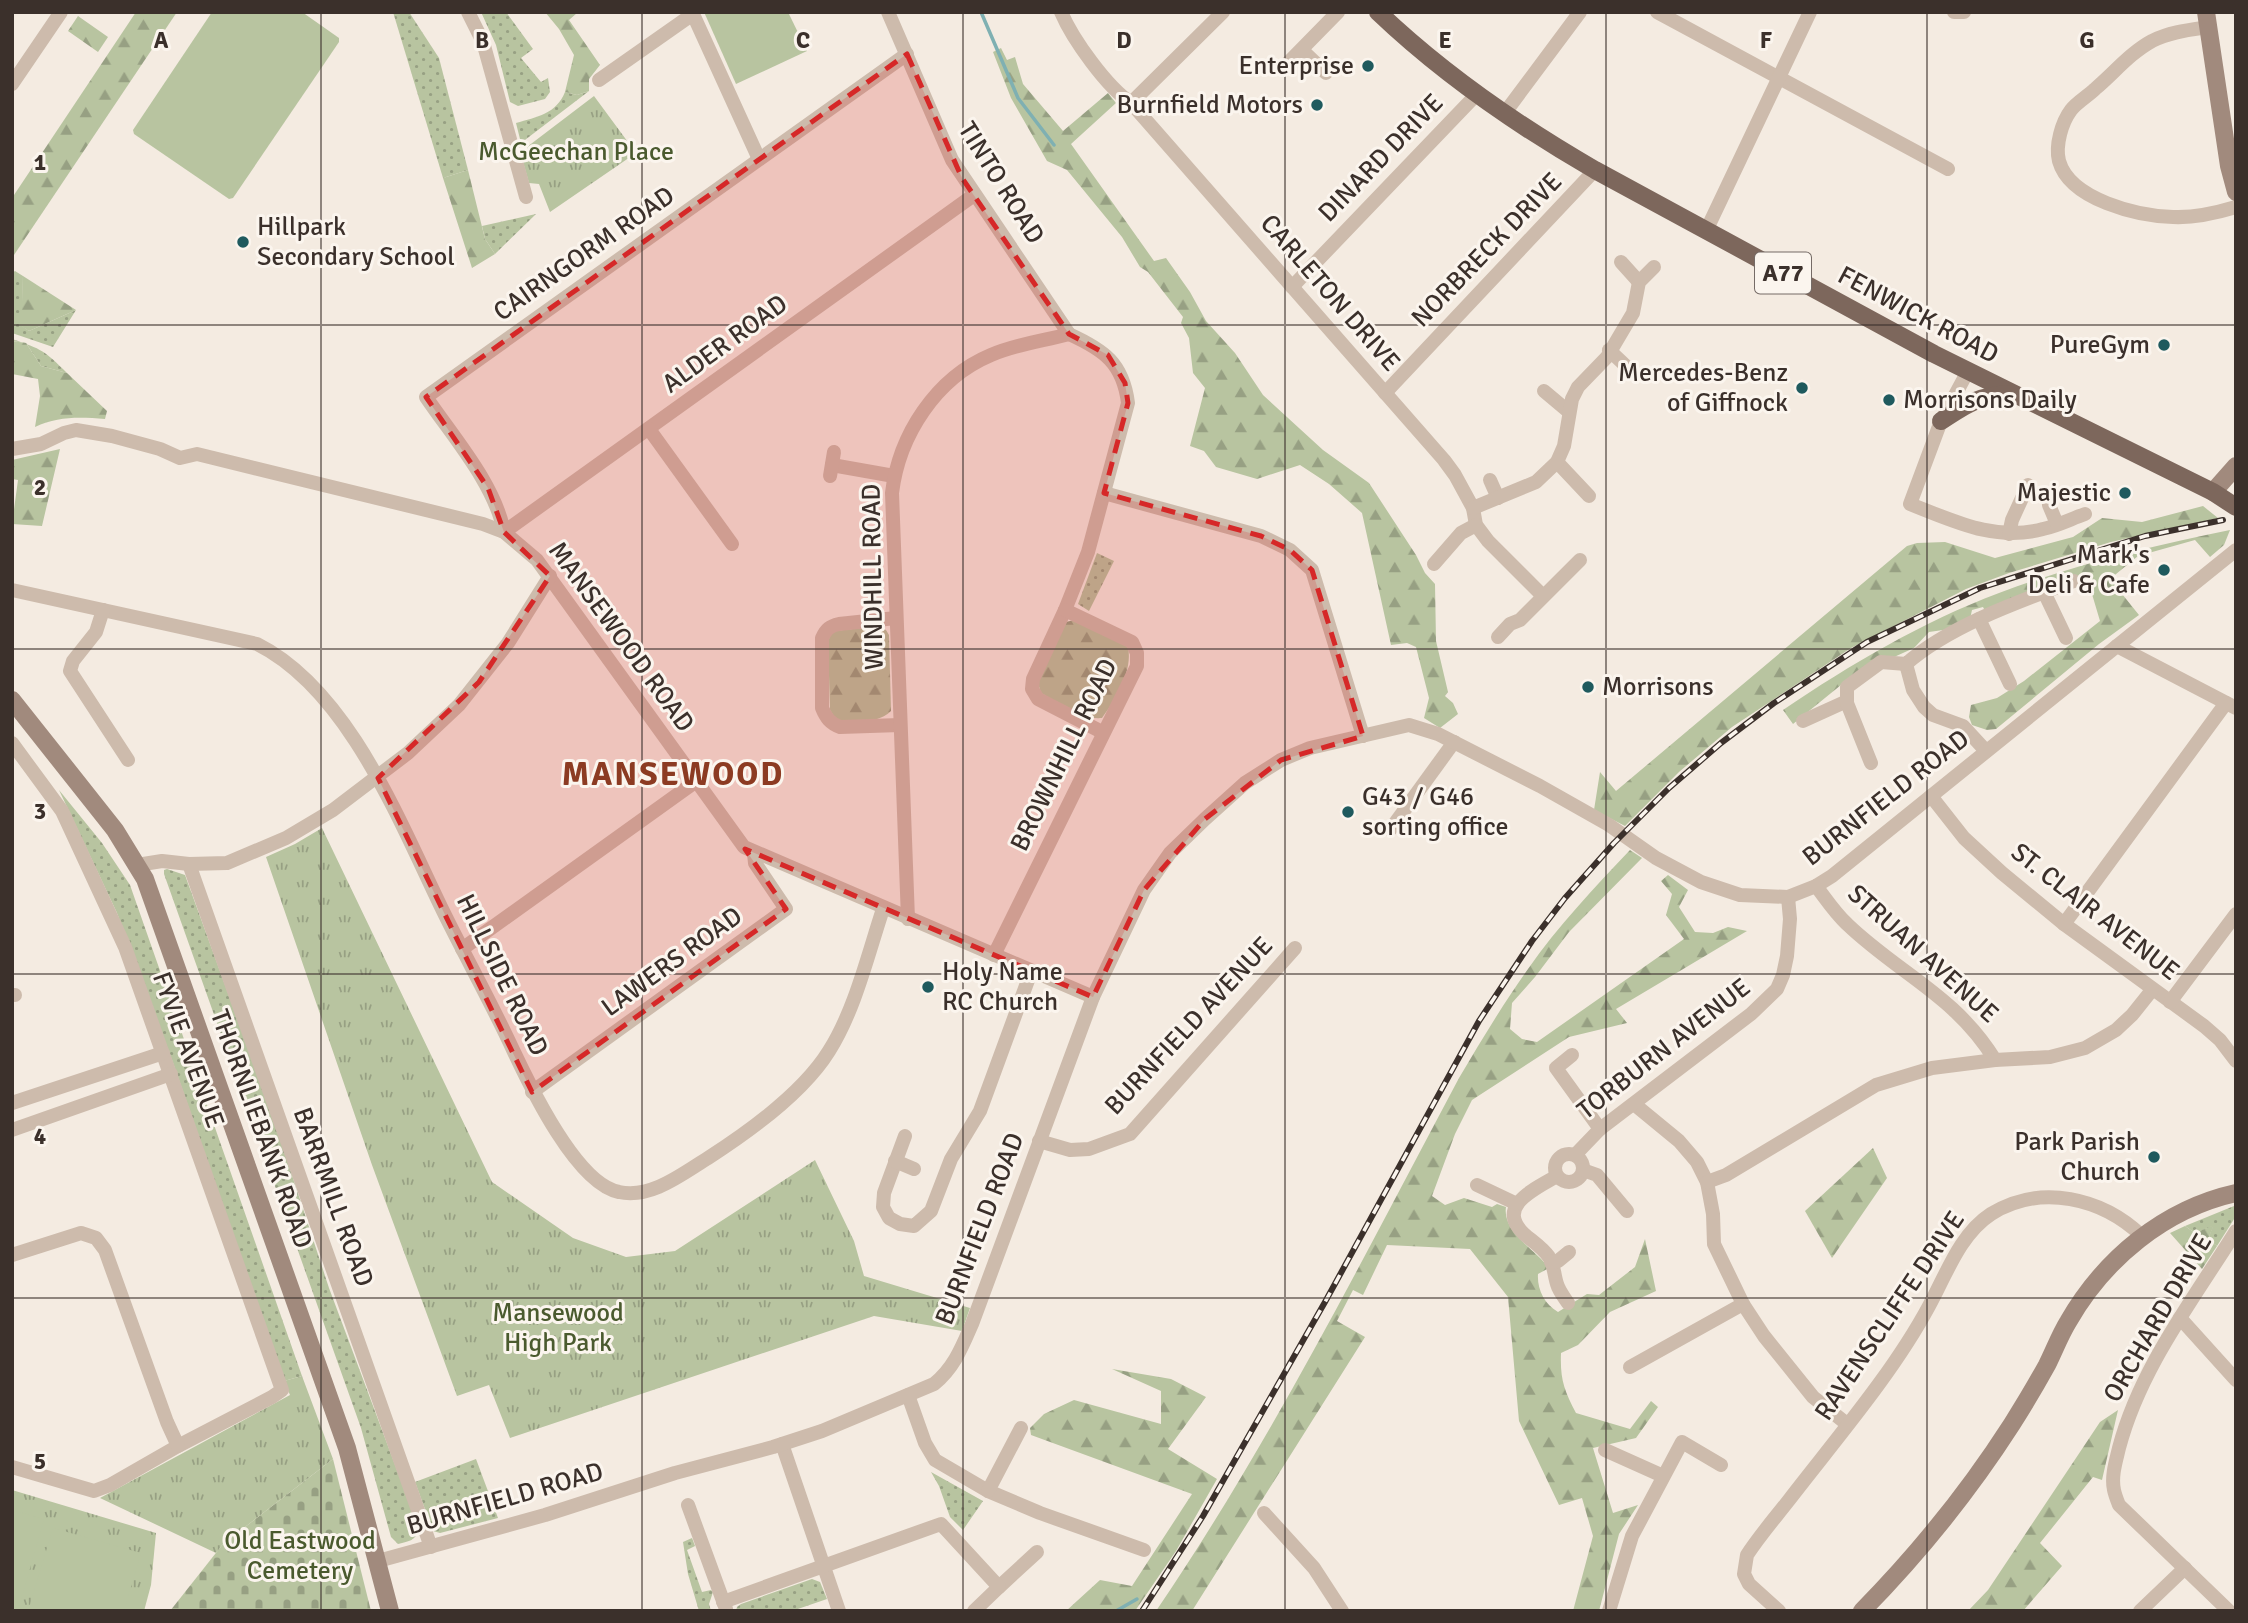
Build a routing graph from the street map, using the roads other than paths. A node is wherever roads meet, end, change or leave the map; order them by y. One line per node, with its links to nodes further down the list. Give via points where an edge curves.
1 (61, 12): 21 (street)
2 (468, 12): 30 (street, via 483,41)
3 (888, 12): 16 (street, TINTO ROAD)
4 (1061, 12): 23 (street, CARLETON DRIVE, via 1070,33 1116,93)
5 (1223, 12): 23 (street)
6 (1338, 12): 15 (street)
7 (1378, 12): 22 (main road, FENWICK ROAD / A77)
8 (1580, 12): 24 (street)
9 (1657, 12): 19 (street)
10 (1810, 12): 19 (street)
11 (1954, 12): 12 (street)
12 (1964, 12)
13 (692, 13): 20 (street); 25 (street)
14 (2207, 20): 28 (main road); 31 (street, via 2152,41 2072,109 2062,125 2059,160 2080,187 2121,210 2173,217)
15 (1303, 50): 17 (street); 18 (street)
16 (907, 54): 25 (street, CAIRNGORM ROAD); 29 (street, TINTO ROAD, via 952,160)
17 (1287, 64)
18 (1326, 73)
19 (1779, 78): 26 (street); 32 (street)
20 (599, 80)
21 (12, 84)
22 (1476, 95): 24 (main road, FENWICK ROAD / A77); 36 (street, DINARD DRIVE)
23 (1131, 103): 36 (street, CARLETON DRIVE)
24 (1504, 114): 27 (main road, FENWICK ROAD / A77)
25 (760, 159): 64 (street, CAIRNGORM ROAD, via 426,397 488,488)
26 (1948, 169)
27 (1595, 170): 32 (main road, FENWICK ROAD / A77); 42 (street, NORBRECK DRIVE)
28 (2236, 192)
29 (974, 195): 37 (street, TINTO ROAD); 46 (street, ALDER ROAD)
30 (526, 197)
31 (2236, 207)
32 (1706, 232): 40 (main road, FENWICK ROAD / A77)
33 (1620, 262): 35 (street)
34 (1654, 267): 35 (street)
35 (1639, 282): 38 (street, via 1633,313)
36 (1292, 286): 42 (street, CARLETON DRIVE)
37 (1069, 334): 51 (street, WINDHILL ROAD, via 990,355 952,379 919,417); 55 (street, via 1108,355 1125,383 1128,403)
38 (1609, 350): 39 (street); 44 (street, via 1578,387)
39 (1628, 368)
40 (1968, 371): 43 (main road, FENWICK ROAD / A77); 45 (street)
41 (1544, 391): 44 (street)
42 (1385, 393): 60 (street, CARLETON DRIVE, via 1444,460)
43 (2013, 394): 45 (main road, via 1976,399); 54 (main road, FENWICK ROAD / A77)
44 (1569, 412): 48 (street)
45 (1941, 421): 65 (street, via 1910,504 1980,531)
46 (649, 429): 64 (street, ALDER ROAD); 66 (street)
47 (12, 449): 64 (street, MANSEWOOD ROAD, via 76,430 94,433 180,458 197,454)
48 (1557, 462): 56 (street); 57 (street, via 1536,482)
49 (832, 464): 51 (street)
50 (2236, 466): 54 (main road)
51 (894, 475): 77 (street, WINDHILL ROAD)
52 (1490, 480): 57 (street)
53 (2028, 485): 65 (street)
54 (2213, 492): 59 (main road, FENWICK ROAD / A77)
55 (1104, 493): 76 (street); 90 (street, via 1261,536 1290,550 1312,570)
56 (1590, 496)
57 (1498, 498): 60 (street)
58 (2049, 505): 62 (street)
59 (2236, 507)
60 (1472, 508): 63 (street, CARLETON DRIVE)
61 (2085, 514): 62 (street)
62 (2057, 524): 65 (street)
63 (1476, 525): 69 (street, via 1461,533); 74 (street, CARLETON DRIVE)
64 (504, 532): 70 (street, MANSEWOOD ROAD)
65 (2009, 534)
66 (732, 544)
67 (2236, 550): 81 (street, BURNFIELD ROAD)
68 (1580, 560): 74 (street)
69 (1434, 564)
70 (550, 576): 96 (street, via 479,682 433,731); 97 (street, MANSEWOOD ROAD)
71 (2074, 580): 73 (street)
72 (12, 590): 75 (street, HILLSIDE ROAD)
73 (2043, 592): 78 (street); 80 (street)
74 (1543, 596): 79 (street)
75 (103, 610): 94 (street, via 96,632 73,660 70,671); 96 (street, HILLSIDE ROAD, via 257,644 270,651 309,681)
76 (1065, 610): 89 (street, via 1032,689 1038,699); 89 (street, BROWNHILL ROAD, via 1132,642 1137,653 1136,666)
77 (897, 618): 88 (street, WINDHILL ROAD); 88 (street, via 839,624 824,632 822,708 825,717 840,727)
78 (1979, 619): 82 (street, via 1922,649); 83 (street)
79 (1498, 637)
80 (2066, 638)
81 (2117, 646): 86 (street); 93 (street, BURNFIELD ROAD)
82 (1906, 664): 85 (street, via 1881,662 1847,687); 93 (street, via 1913,690 1924,707 1963,726)
83 (2010, 684)
84 (12, 700): 102 (main road, THORNLIEBANK ROAD, via 92,799)
85 (1847, 701): 87 (street); 95 (street)
86 (2231, 706): 108 (street)
87 (1803, 721)
88 (900, 725): 107 (street, WINDHILL ROAD)
89 (1102, 732): 111 (street, BROWNHILL ROAD)
90 (1363, 736): 91 (street, BURNFIELD ROAD, via 1409,725); 114 (street, BURNFIELD ROAD, via 1281,760 1245,783 1205,818 1170,853 1144,890)
91 (1454, 742): 99 (street); 104 (street, BURNFIELD ROAD, via 1609,825 1701,882 1740,895)
92 (12, 743): 116 (street, FYVIE AVENUE, via 62,811 125,947)
93 (1986, 751): 98 (street, BURNFIELD ROAD)
94 (129, 759)
95 (1871, 763)
96 (378, 778): 101 (street, via 333,810 248,856 227,863); 110 (street, HILLSIDE ROAD)
97 (695, 782): 100 (street, MANSEWOOD ROAD, via 734,836); 110 (street)
98 (1931, 796): 103 (street, BURNFIELD ROAD); 108 (street, ST. CLAIR AVENUE, via 1964,838)
99 (1390, 830)
100 (754, 853): 105 (street, MANSEWOOD ROAD); 121 (street, LAWERS ROAD, via 755,863 786,909)
101 (189, 864): 102 (street, via 162,860); 160 (street, BARRMILL ROAD)
102 (137, 865): 163 (main road, THORNLIEBANK ROAD, via 331,1400)
103 (1816, 886): 104 (street, BURNFIELD ROAD); 118 (street, STRUAN AVENUE, via 1847,924 1966,1020)
104 (1787, 897): 123 (street, TORBURN AVENUE, via 1787,956 1777,989)
105 (883, 909): 107 (street, MANSEWOOD ROAD); 121 (street, HILLSIDE ROAD, via 829,1052 776,1108 673,1180 633,1193 603,1186 579,1162)
106 (2236, 914): 115 (street)
107 (908, 919): 111 (street, MANSEWOOD ROAD)
108 (2064, 925): 113 (street, ST. CLAIR AVENUE)
109 (1294, 948): 127 (street, BURNFIELD AVENUE, via 1130,1134 1089,1149 1070,1150)
110 (461, 949): 121 (street, HILLSIDE ROAD)
111 (994, 955): 112 (street, MANSEWOOD ROAD)
112 (1031, 972): 114 (street, MANSEWOOD ROAD); 129 (street, via 980,1111 951,1158 931,1211 914,1226 889,1218 884,1207)
113 (2152, 990): 115 (street, ST. CLAIR AVENUE); 118 (street, via 2116,1030 2085,1048 2050,1057)
114 (1093, 998): 127 (street, BURNFIELD ROAD)
115 (2170, 1002): 119 (street, ST. CLAIR AVENUE, via 2220,1040)
116 (163, 1053): 120 (street, FYVIE AVENUE); 122 (street)
117 (1572, 1055): 124 (street, via 1556,1068)
118 (1995, 1060): 133 (street, via 1932,1068 1877,1085)
119 (2236, 1061)
120 (171, 1074): 125 (street); 152 (street, FYVIE AVENUE, via 282,1390)
121 (532, 1092)
122 (12, 1103)
123 (1634, 1104): 124 (street, TORBURN AVENUE); 133 (street, via 1679,1141)
124 (1600, 1129): 128 (street, TORBURN AVENUE)
125 (12, 1130)
126 (905, 1136): 129 (street)
127 (1039, 1141): 148 (street, BURNFIELD ROAD, via 957,1358 945,1376)
128 (1575, 1155): 131 (street); 132 (street, via 1558,1159)
129 (895, 1161): 130 (street)
130 (914, 1169)
131 (1583, 1170): 132 (street, via 1578,1179 1569,1182); 137 (street, via 1597,1175)
132 (1557, 1176): 136 (street)
133 (1707, 1182): 144 (street, via 1714,1244)
134 (1478, 1185): 136 (street)
135 (2236, 1193): 139 (main road, via 2172,1218)
136 (1517, 1204): 142 (street, via 1515,1223)
137 (1627, 1211)
138 (2236, 1231): 145 (street, ORCHARD DRIVE)
139 (2142, 1236): 149 (street, RAVENSCLIFFE DRIVE, via 2108,1212 2062,1197 2034,1197 1991,1214 1970,1232 1927,1310); 174 (main road, via 2084,1295 2012,1424 1974,1479)
140 (1569, 1252): 142 (street)
141 (12, 1255): 152 (street, via 81,1233 96,1238 105,1250)
142 (1551, 1262): 143 (street, via 1557,1287)
143 (1568, 1303)
144 (1743, 1304): 146 (street); 149 (street, via 1813,1397)
145 (2180, 1318): 147 (street); 165 (street, ORCHARD DRIVE, via 2126,1421 2113,1489 2119,1505)
146 (1630, 1367)
147 (2236, 1380)
148 (908, 1395): 151 (street, BURNFIELD ROAD); 157 (street, via 935,1460)
149 (1847, 1424): 173 (street, RAVENSCLIFFE DRIVE, via 1747,1555 1744,1574 1749,1584)
150 (1021, 1428): 157 (street)
151 (782, 1444): 160 (street, BURNFIELD ROAD); 164 (street)
152 (178, 1446): 155 (street, via 94,1491)
153 (1605, 1450): 156 (street)
154 (1721, 1465): 156 (street, via 1682,1442)
155 (12, 1467)
156 (1663, 1476): 172 (street, via 1632,1536)
157 (988, 1491): 161 (street)
158 (688, 1505): 167 (street)
159 (1264, 1513): 171 (street, via 1314,1568)
160 (431, 1547): 163 (street, BURNFIELD ROAD)
161 (1144, 1550)
162 (1037, 1552): 166 (street)
163 (378, 1561): 168 (main road, THORNLIEBANK ROAD)
164 (823, 1565): 166 (street, via 941,1524); 167 (street); 169 (street)
165 (2185, 1568): 175 (street); 176 (street, ORCHARD DRIVE)
166 (999, 1587): 170 (street)
167 (724, 1606)
168 (390, 1611)
169 (839, 1611)
170 (974, 1611)
171 (1342, 1611)
172 (1609, 1611)
173 (1780, 1611)
174 (1862, 1611)
175 (2140, 1611)
176 (2229, 1611)

